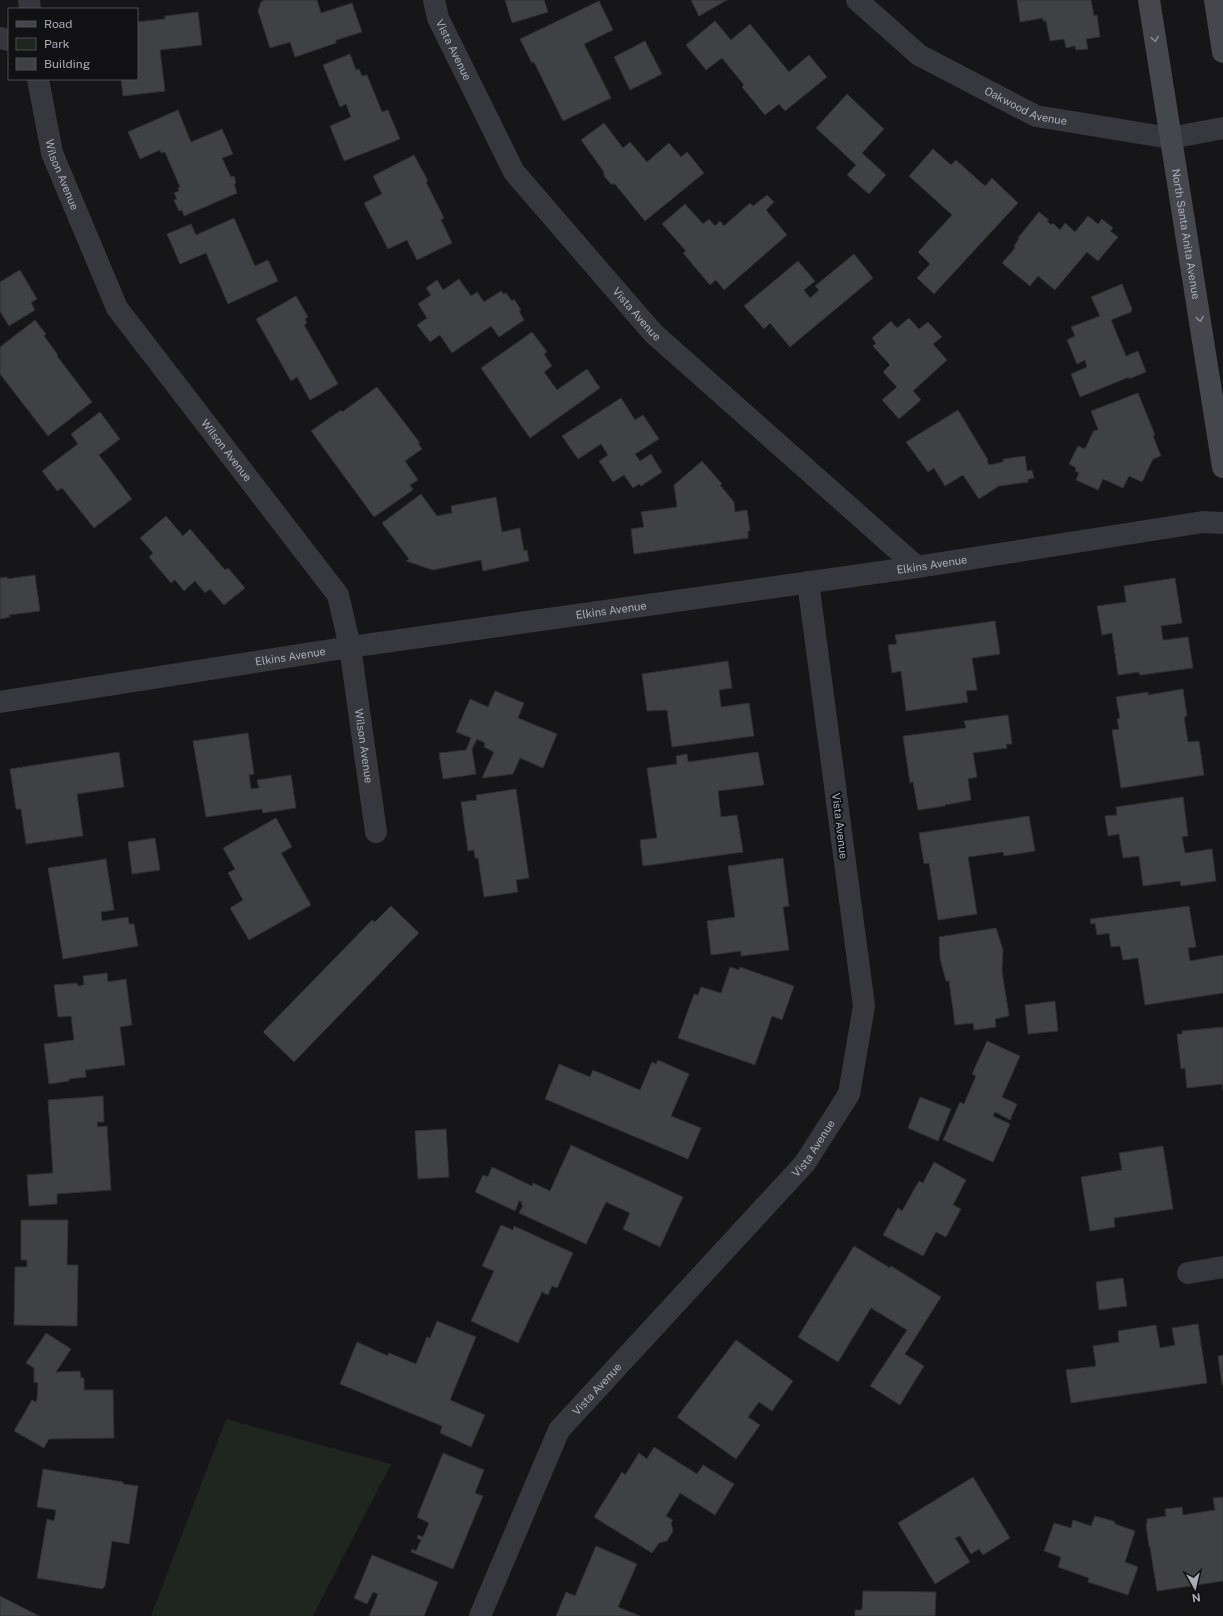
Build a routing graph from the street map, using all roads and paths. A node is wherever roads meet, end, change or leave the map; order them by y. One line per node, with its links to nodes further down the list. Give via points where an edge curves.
1 (434, 0): 11 (street, Vista Avenue, via 438,18 514,172 653,333)
2 (857, 0): 8 (street, Oakwood Avenue, via 918,55 1036,116)
3 (1149, 0): 8 (street, North Santa Anita Avenue, one-way to 8)
4 (1215, 0): 5 (street)
5 (1223, 52)
6 (38, 80): 13 (street, Wilson Avenue, via 52,153 117,308 338,595)
7 (1223, 128): 8 (street, Oakwood Avenue)
8 (1170, 138): 9 (street, North Santa Anita Avenue, one-way to 9)
9 (1223, 467)
10 (1223, 523): 11 (street, Elkins Avenue, via 1204,522)
11 (917, 567): 12 (street, Elkins Avenue)
12 (808, 582): 13 (street, Elkins Avenue); 18 (street, Vista Avenue, via 864,1006 850,1094 805,1163 559,1430)
13 (350, 647): 14 (street, Elkins Avenue); 15 (street, Wilson Avenue)
14 (0, 702)
15 (376, 832)
16 (1223, 1267): 17 (street)
17 (1188, 1273)
18 (480, 1616)

